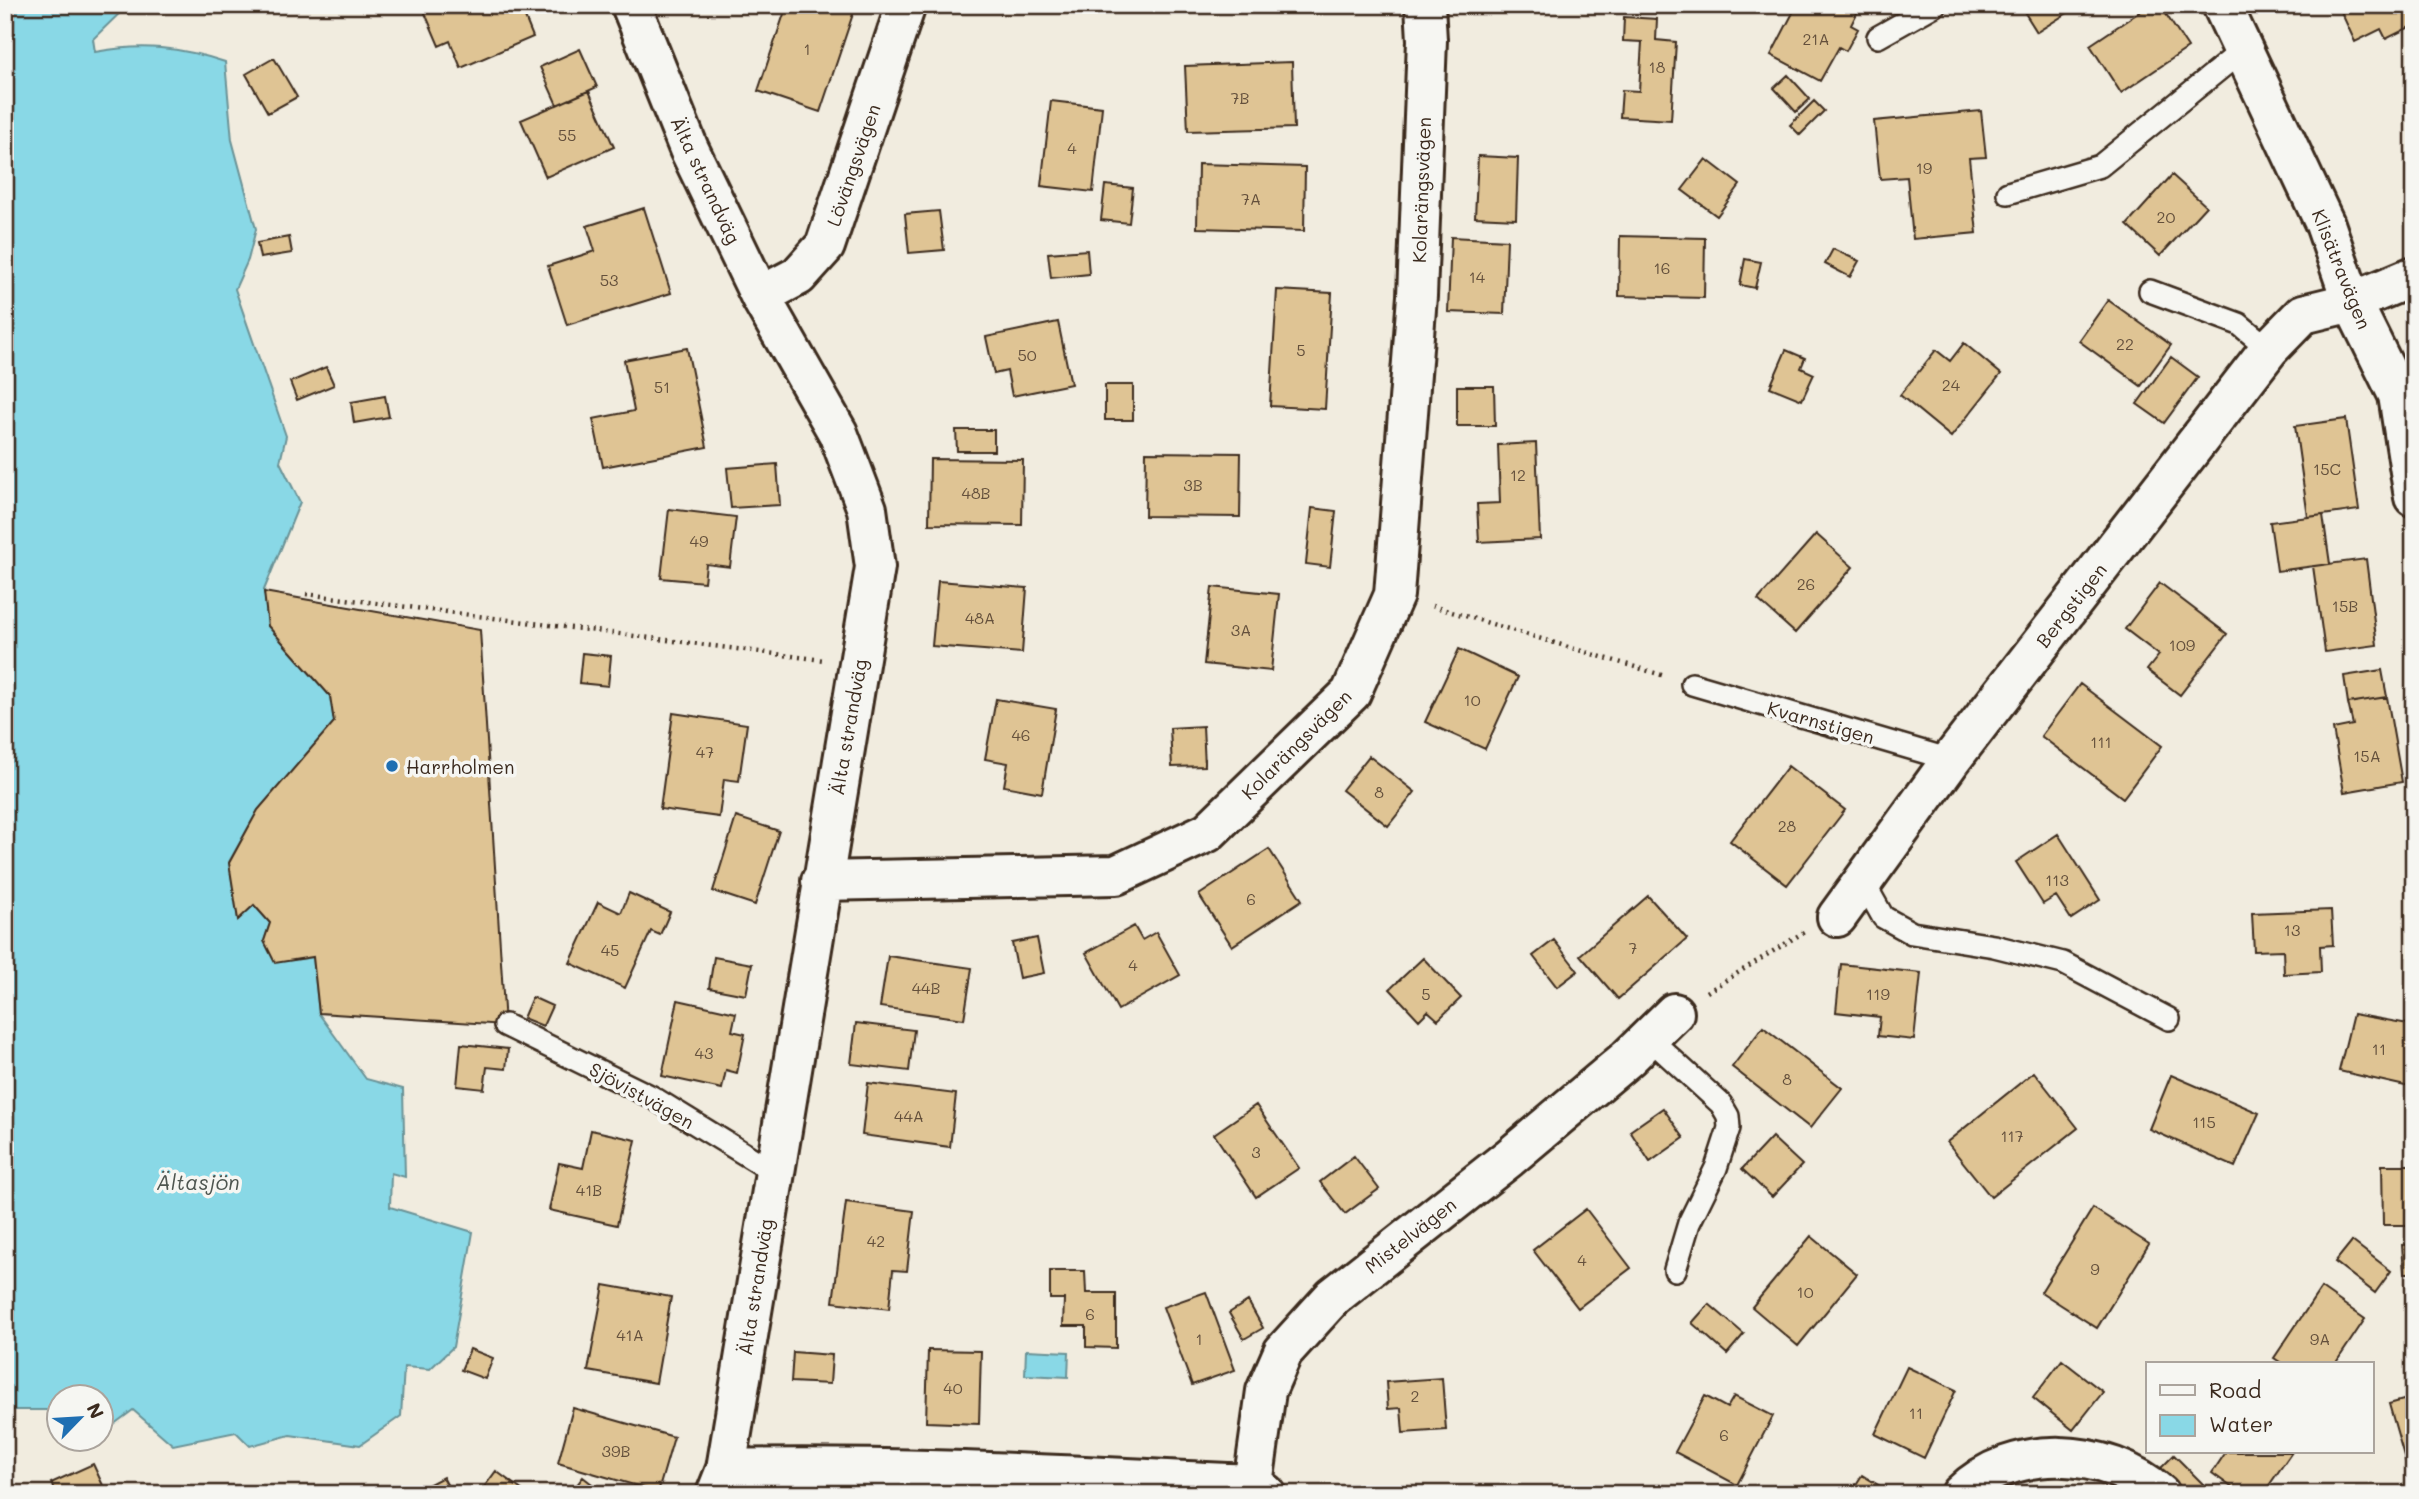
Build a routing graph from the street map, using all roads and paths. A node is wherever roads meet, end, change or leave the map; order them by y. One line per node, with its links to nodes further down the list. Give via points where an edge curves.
1 (631, 5): 11 (street, Älta strandväg, via 690,149)
2 (906, 5): 11 (street, Lövängsvägen, via 825,246 798,276)
3 (1425, 5): 16 (street, Kolarängsvägen, via 1417,282)
4 (1935, 5): 6 (lane)
5 (2222, 5): 7 (street, Klisätravägen)
6 (1878, 37)
7 (2243, 50): 8 (lane, via 2101,166); 12 (street, Klisätravägen, via 2325,224)
8 (2008, 193)
9 (2414, 276): 12 (street, Bergstigen)
10 (2150, 291): 13 (lane, via 2239,324)
11 (760, 296): 17 (street, Älta strandväg, via 838,433 867,509 875,568)
12 (2352, 302): 13 (street, Bergstigen, via 2303,314); 14 (street, Klisätravägen, via 2398,396)
13 (2269, 349): 19 (street, Bergstigen)
14 (2414, 497)
15 (306, 594): 17 (path)
16 (1394, 595): 18 (path); 21 (street, Kolarängsvägen, via 1351,693 1208,832 1115,875)
17 (858, 665): 21 (street, Älta strandväg)
18 (1692, 684): 19 (lane, Kvarnstigen)
19 (1951, 760): 20 (street, Bergstigen)
20 (1878, 863): 22 (street, Bergstigen); 23 (lane, Bergstigen, via 1869,892 1883,917 1912,933 2063,963)
21 (821, 881): 26 (street, Älta strandväg)
22 (1837, 917): 25 (path, via 1800,934)
23 (2169, 1019)
24 (505, 1025): 26 (lane, Sjövistvägen, via 652,1097)
25 (1661, 1026): 27 (lane, via 1721,1104 1729,1128 1689,1223); 29 (street, Mistelvägen, via 1509,1158 1333,1297 1283,1352 1266,1391)
26 (774, 1172): 28 (street, Älta strandväg)
27 (1675, 1270)
28 (721, 1481): 29 (street, via 820,1467)
29 (1259, 1489)
30 (1961, 1494): 31 (street, via 2007,1464 2054,1456 2094,1460 2144,1480)
31 (2160, 1494)

